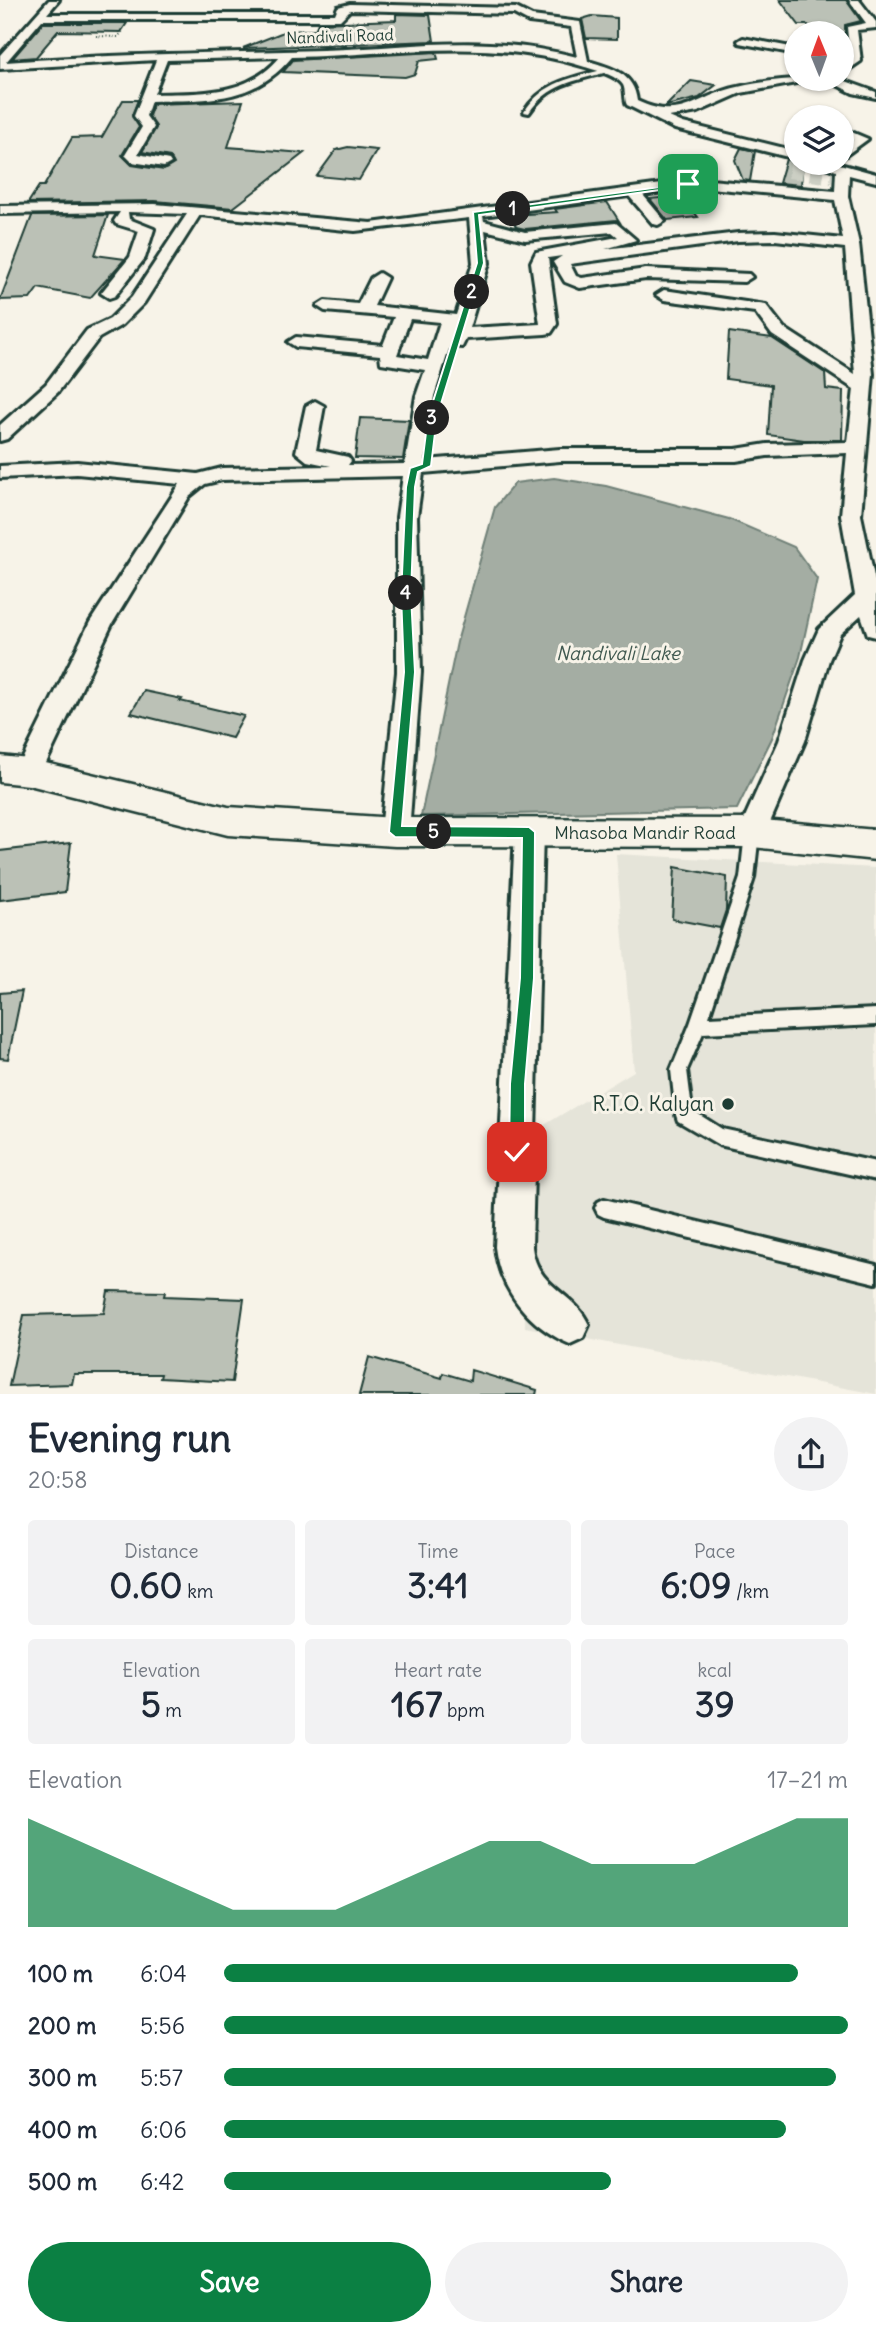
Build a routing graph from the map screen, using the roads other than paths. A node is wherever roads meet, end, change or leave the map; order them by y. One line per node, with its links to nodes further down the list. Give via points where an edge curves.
1 (54, 0): 8 (street)
2 (854, 0): 13 (street)
3 (517, 5): 5 (street); 22 (street, via 529,19 576,24)
4 (88, 8): 7 (street)
5 (395, 16): 6 (street); 10 (street, via 345,8 340,17)
6 (408, 16)
7 (81, 17): 8 (street); 10 (street)
8 (39, 18): 16 (street)
9 (130, 19): 10 (street)
10 (107, 21)
11 (328, 21): 12 (street)
12 (350, 24)
13 (874, 25): 23 (street, via 852,27)
14 (743, 41): 17 (street)
15 (338, 42): 18 (street)
16 (4, 47): 24 (street)
17 (784, 49)
18 (328, 53): 19 (street, Nandivali Road); 22 (street, Nandivali Road, via 492,46)
19 (289, 54): 20 (street, Nandivali Road); 30 (street, via 277,72 253,88)
20 (163, 55): 24 (street, Nandivali Road); 30 (street)
21 (854, 61): 23 (street)
22 (583, 62): 26 (street, Nandivali Road)
23 (861, 62): 25 (street)
24 (0, 64)
25 (854, 65)
26 (605, 71): 31 (lane, via 548,88); 32 (street, Nandivali Road, via 626,81 631,103)
27 (784, 83): 32 (street, via 738,90 694,109)
28 (854, 90): 29 (street)
29 (876, 95)
30 (147, 99): 36 (street, via 140,116 149,127 131,155)
31 (527, 112)
32 (655, 116): 35 (street)
33 (854, 136): 34 (street, via 862,138)
34 (854, 146)
35 (784, 152)
36 (164, 163)
37 (854, 170): 39 (street)
38 (838, 175): 41 (street)
39 (876, 178)
40 (633, 192): 41 (street, via 709,183); 45 (street); 46 (street, via 641,209)
41 (841, 196): 47 (street)
42 (128, 208): 43 (street); 44 (street); 50 (street, via 121,221 147,229 137,258)
43 (0, 210)
44 (196, 211): 45 (street, via 337,228); 62 (street, via 138,300 116,322 93,334 52,388)
45 (476, 219): 55 (street, via 481,263); 55 (street, via 525,236 616,228 629,240 541,255 550,324 545,330)
46 (658, 221)
47 (852, 244): 48 (street, via 738,237 561,262 570,279 580,282 646,274); 58 (street)
48 (744, 277)
49 (379, 278): 53 (street)
50 (108, 293)
51 (664, 295): 60 (street, via 760,308 778,331)
52 (325, 306): 53 (street)
53 (364, 309): 54 (street)
54 (404, 312): 57 (street); 59 (street, via 450,318)
55 (459, 334): 64 (street)
56 (296, 342): 57 (street)
57 (388, 351): 59 (street, via 390,361)
58 (870, 363): 60 (street)
59 (435, 366): 64 (street, via 425,396)
60 (863, 387): 63 (street)
61 (316, 406): 66 (street, via 306,452 346,463)
62 (0, 435)
63 (859, 447): 64 (street, via 736,455 560,455); 68 (street, via 851,515)
64 (420, 468): 66 (street); 71 (street, via 407,517 409,672)
65 (0, 472): 67 (street, via 77,468)
66 (353, 472): 67 (street, via 244,472)
67 (198, 481): 70 (street, via 182,493)
68 (867, 597): 69 (street); 73 (street, via 831,629 792,741)
69 (876, 629)
70 (14, 771): 71 (street, Mhasoba Mandir Road, via 228,821)
71 (395, 832): 72 (street, Mhasoba Mandir Road)
72 (529, 832): 73 (street, Mhasoba Mandir Road); 80 (street, via 514,1237 518,1270 536,1296)
73 (752, 833): 74 (street, Mhasoba Mandir Road); 76 (lane, via 747,878)
74 (876, 845)
75 (876, 1017): 76 (lane)
76 (698, 1025): 77 (lane, via 679,1070 684,1115 719,1137)
77 (876, 1171)
78 (604, 1208): 79 (lane)
79 (876, 1274)
80 (570, 1325)

